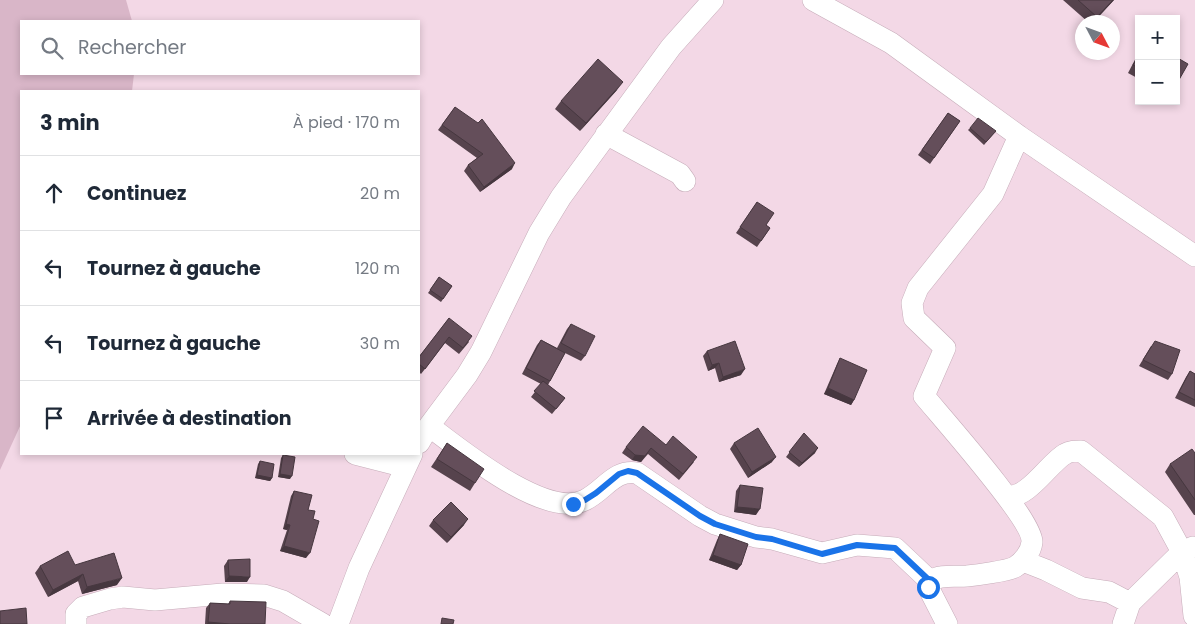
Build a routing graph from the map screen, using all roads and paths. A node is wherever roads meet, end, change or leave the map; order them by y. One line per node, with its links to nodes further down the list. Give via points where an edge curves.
1 (713, 0): 3 (street, via 671,47)
2 (813, 0): 4 (street, via 891,43)
3 (606, 134): 5 (street, via 680,174); 7 (street, via 539,233 472,368)
4 (1020, 136): 6 (street); 10 (street, via 993,194 918,288 912,303 914,318 945,348 924,396)
5 (685, 181)
6 (1195, 256)
7 (424, 434): 13 (street, via 514,486 547,500 573,504 585,500 619,474 628,471 637,473 715,524 822,554 857,545 895,548)
8 (364, 455): 9 (street)
9 (409, 460): 18 (street, via 359,568)
10 (1007, 496): 11 (street, via 1015,496 1032,484 1064,454 1080,451 1163,517); 12 (street, via 1032,542)
11 (1189, 549): 14 (street); 15 (street)
12 (1023, 561): 13 (street, via 1014,568); 14 (street, via 1082,588 1109,592)
13 (930, 581): 19 (street, via 928,587)
14 (1130, 603): 20 (street)
15 (1194, 616)
16 (76, 624): 17 (street, via 76,614 84,607 110,598 123,596 155,600 223,594 264,595 283,601)
17 (323, 624)
18 (338, 624)
19 (947, 624)
20 (1123, 624)

